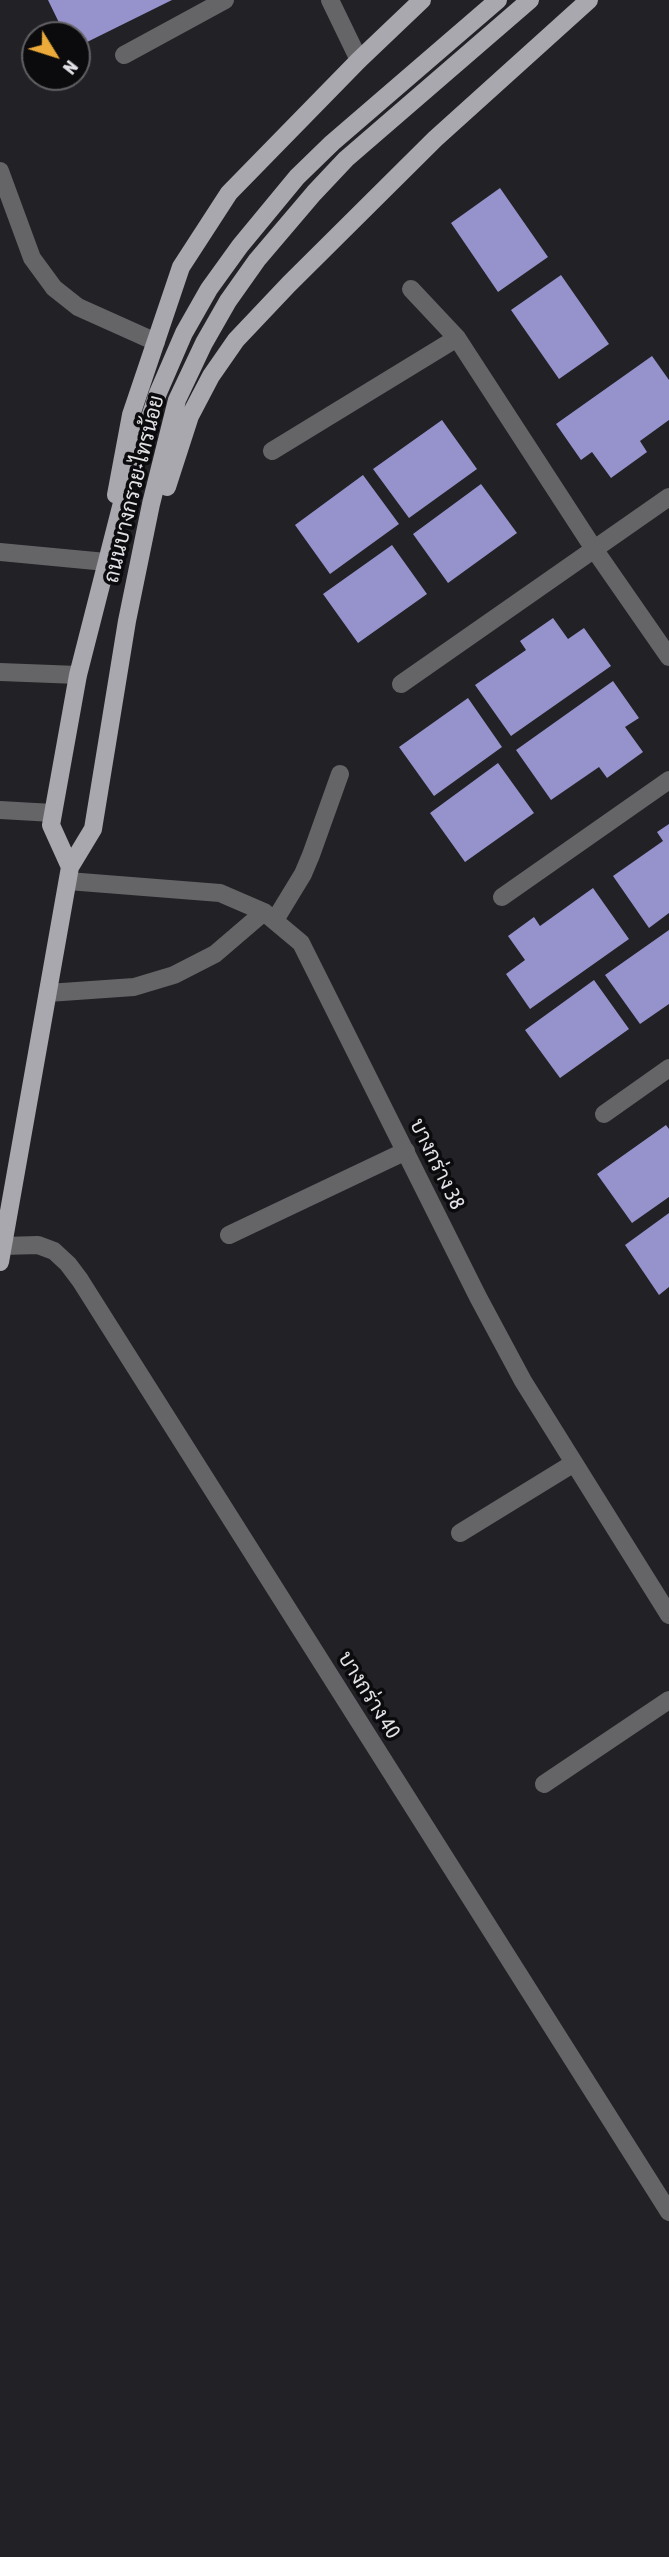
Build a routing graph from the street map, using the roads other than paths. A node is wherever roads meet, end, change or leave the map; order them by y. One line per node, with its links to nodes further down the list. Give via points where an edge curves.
1 (225, 0): 7 (street)
2 (330, 0): 8 (street)
3 (422, 0): 8 (main road)
4 (498, 0): 15 (main road, ถนนบางกรวย-ไทรน้อย, via 331,143 240,246 184,333 158,393)
5 (530, 0): 19 (main road, ถนนบางกรวย-ไทรน้อย, via 346,159 257,260 228,301 177,400)
6 (589, 0): 19 (main road, via 436,139 236,340 190,416 167,484 154,546)
7 (124, 55)
8 (359, 60): 12 (main road, via 229,193 181,267)
9 (0, 171): 12 (street, via 32,258 54,288 78,307)
10 (411, 289): 11 (street)
11 (457, 338): 13 (street); 16 (street)
12 (156, 342): 15 (main road, via 131,415 118,474)
13 (272, 451)
14 (669, 496): 16 (street)
15 (113, 534): 18 (main road, ถนนบางกรวย-ไทรน้อย)
16 (594, 549): 20 (street); 23 (street)
17 (0, 552): 18 (street)
18 (106, 562): 22 (main road, ถนนบางกรวย-ไทรน้อย)
19 (127, 621): 28 (main road, ถนนบางกรวย-ไทรน้อย, via 93,829)
20 (669, 657)
21 (0, 672): 22 (street)
22 (78, 675): 27 (main road, ถนนบางกรวย-ไทรน้อย)
23 (401, 684)
24 (340, 774): 30 (street, via 311,856)
25 (669, 780): 29 (street)
26 (0, 810): 27 (street)
27 (53, 813): 28 (main road, ถนนบางกรวย-ไทรน้อย, via 51,825)
28 (69, 874): 30 (street, บางกร่าง 38, via 220,893); 31 (main road, ถนนบางกรวย-ไทรน้อย)
29 (502, 897)
30 (270, 916): 31 (street, via 215,954 174,975 134,987); 34 (street, บางกร่าง 38, via 301,943)
31 (48, 993): 36 (main road, ถนนบางกรวย-ไทรน้อย)
32 (669, 1068): 33 (street)
33 (604, 1114)
34 (406, 1151): 35 (street); 37 (street, บางกร่าง 38, via 523,1381)
35 (229, 1235)
36 (1, 1254): 42 (street, บางกร่าง 40, via 38,1245 54,1251 80,1280)
37 (574, 1463): 38 (street); 39 (street, บางกร่าง 38)
38 (460, 1533)
39 (669, 1615)
40 (669, 1700): 41 (street)
41 (544, 1784)
42 (669, 2212)

